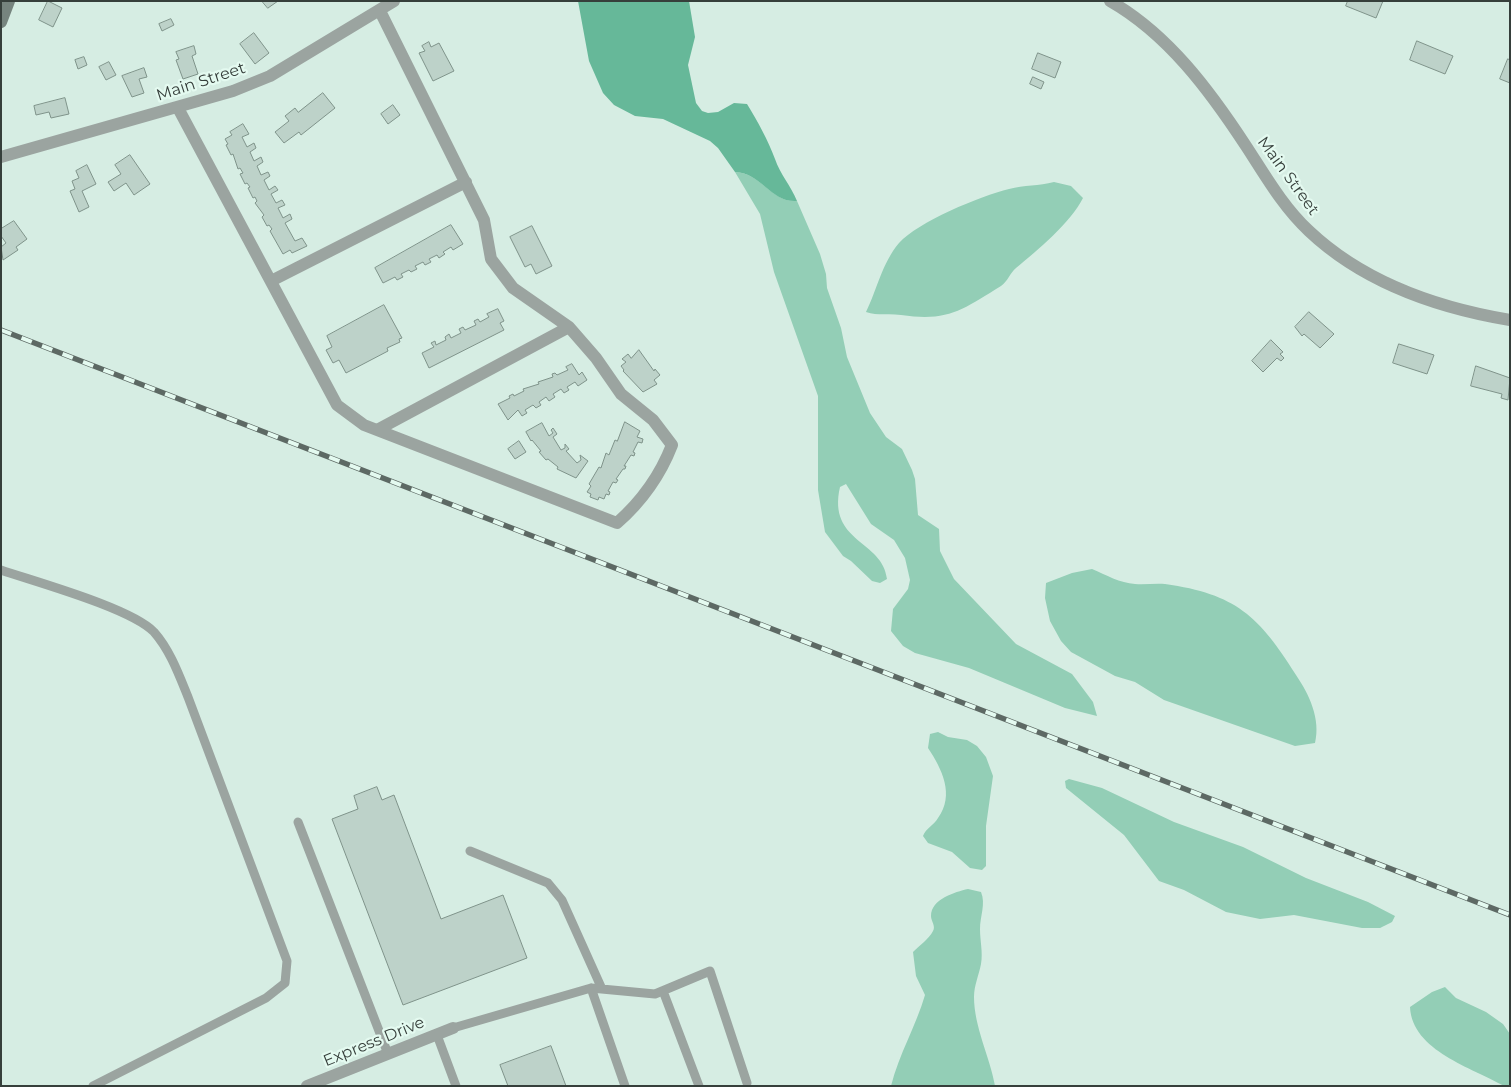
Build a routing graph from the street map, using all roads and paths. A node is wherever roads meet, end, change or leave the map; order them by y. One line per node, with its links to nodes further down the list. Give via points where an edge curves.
1 (9, 1): 5 (main road)
2 (394, 1): 4 (street, Main Street)
3 (1110, 1): 10 (street, Main Street, via 1164,42 1196,76 1268,181 1308,231 1328,247 1362,270 1428,302)
4 (380, 11): 6 (street, Main Street, via 270,76); 8 (street)
5 (1, 22)
6 (178, 108): 7 (street, Main Street); 9 (street)
7 (1, 157)
8 (466, 182): 9 (street); 11 (street, via 484,220 491,259 513,288)
9 (271, 281): 12 (street, via 337,405 364,425)
10 (1510, 320)
11 (569, 327): 12 (street); 12 (street, via 596,358 620,394 653,420 672,445 665,464 638,504 617,523)
12 (377, 430)
13 (1, 570): 23 (lane, via 123,613 153,632 172,659 188,697 288,961 285,983 266,998)
14 (298, 822): 21 (lane)
15 (470, 851): 17 (lane, via 548,884 562,900)
16 (591, 988): 17 (lane); 19 (lane); 26 (lane)
17 (602, 989): 18 (lane, via 656,994)
18 (663, 991): 22 (lane, via 710,971); 27 (lane)
19 (453, 1028): 20 (street, Express Drive)
20 (437, 1034): 21 (street, Express Drive); 25 (lane)
21 (388, 1054): 24 (street, Express Drive)
22 (747, 1083)
23 (93, 1086)
24 (307, 1086)
25 (456, 1086)
26 (625, 1086)
27 (699, 1086)

